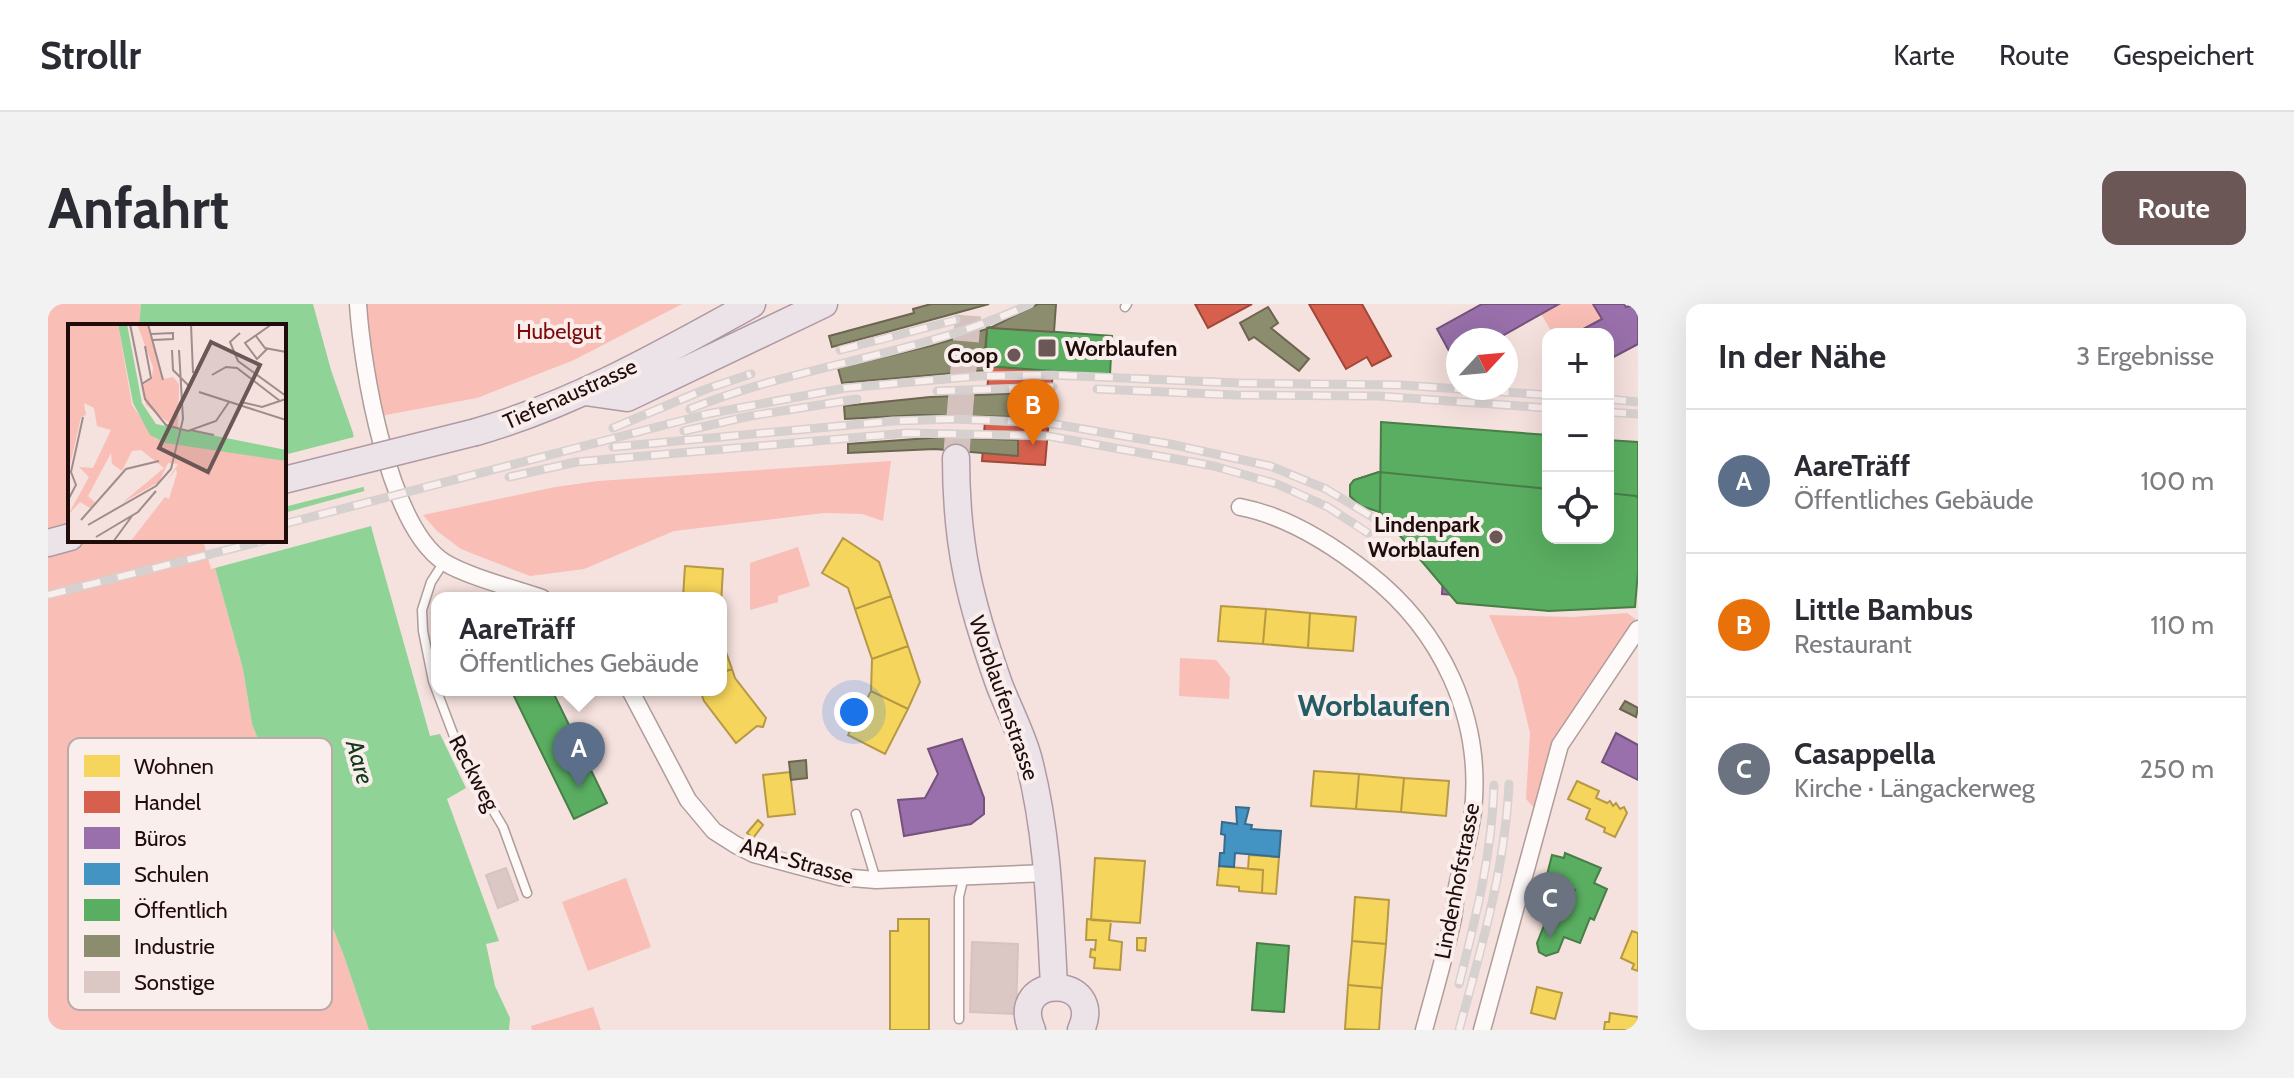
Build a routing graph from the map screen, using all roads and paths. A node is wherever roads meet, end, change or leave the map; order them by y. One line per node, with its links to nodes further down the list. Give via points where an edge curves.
1 (358, 304): 10 (street, via 375,417 395,483 425,543)
2 (752, 304): 4 (main road, Tiefenaustrasse)
3 (824, 304): 4 (main road, via 627,398)
4 (585, 392): 6 (main road, Tiefenaustrasse, bridge, via 508,423)
5 (956, 458): 17 (main road, Worblaufenstrasse, via 967,586 1027,754)
6 (286, 479)
7 (1240, 507): 25 (street, Lindenhofstrasse, via 1305,531 1379,581 1430,636 1460,701 1472,755 1473,810)
8 (68, 538): 9 (main road)
9 (48, 543)
10 (444, 562): 11 (street); 13 (lane, Reckweg, via 422,610)
11 (526, 592)
12 (1638, 629): 26 (street, via 1560,745)
13 (431, 671)
14 (439, 696): 20 (lane, Reckweg, via 463,760 503,827)
15 (633, 696): 19 (street, ARA-Strasse, via 688,800 714,831 754,854 840,877)
16 (856, 814): 19 (lane)
17 (1048, 873): 18 (street, ARA-Strasse); 21 (main road, Worblaufenstrasse)
18 (965, 874): 19 (street, ARA-Strasse); 22 (lane, via 959,897)
19 (876, 880)
20 (527, 893)
21 (1054, 986): 23 (main road, via 1072,991 1082,1001); 24 (main road, via 1030,1002)
22 (959, 1019)
23 (1088, 1028)
24 (1032, 1030)
25 (1424, 1030)
26 (1482, 1030)

